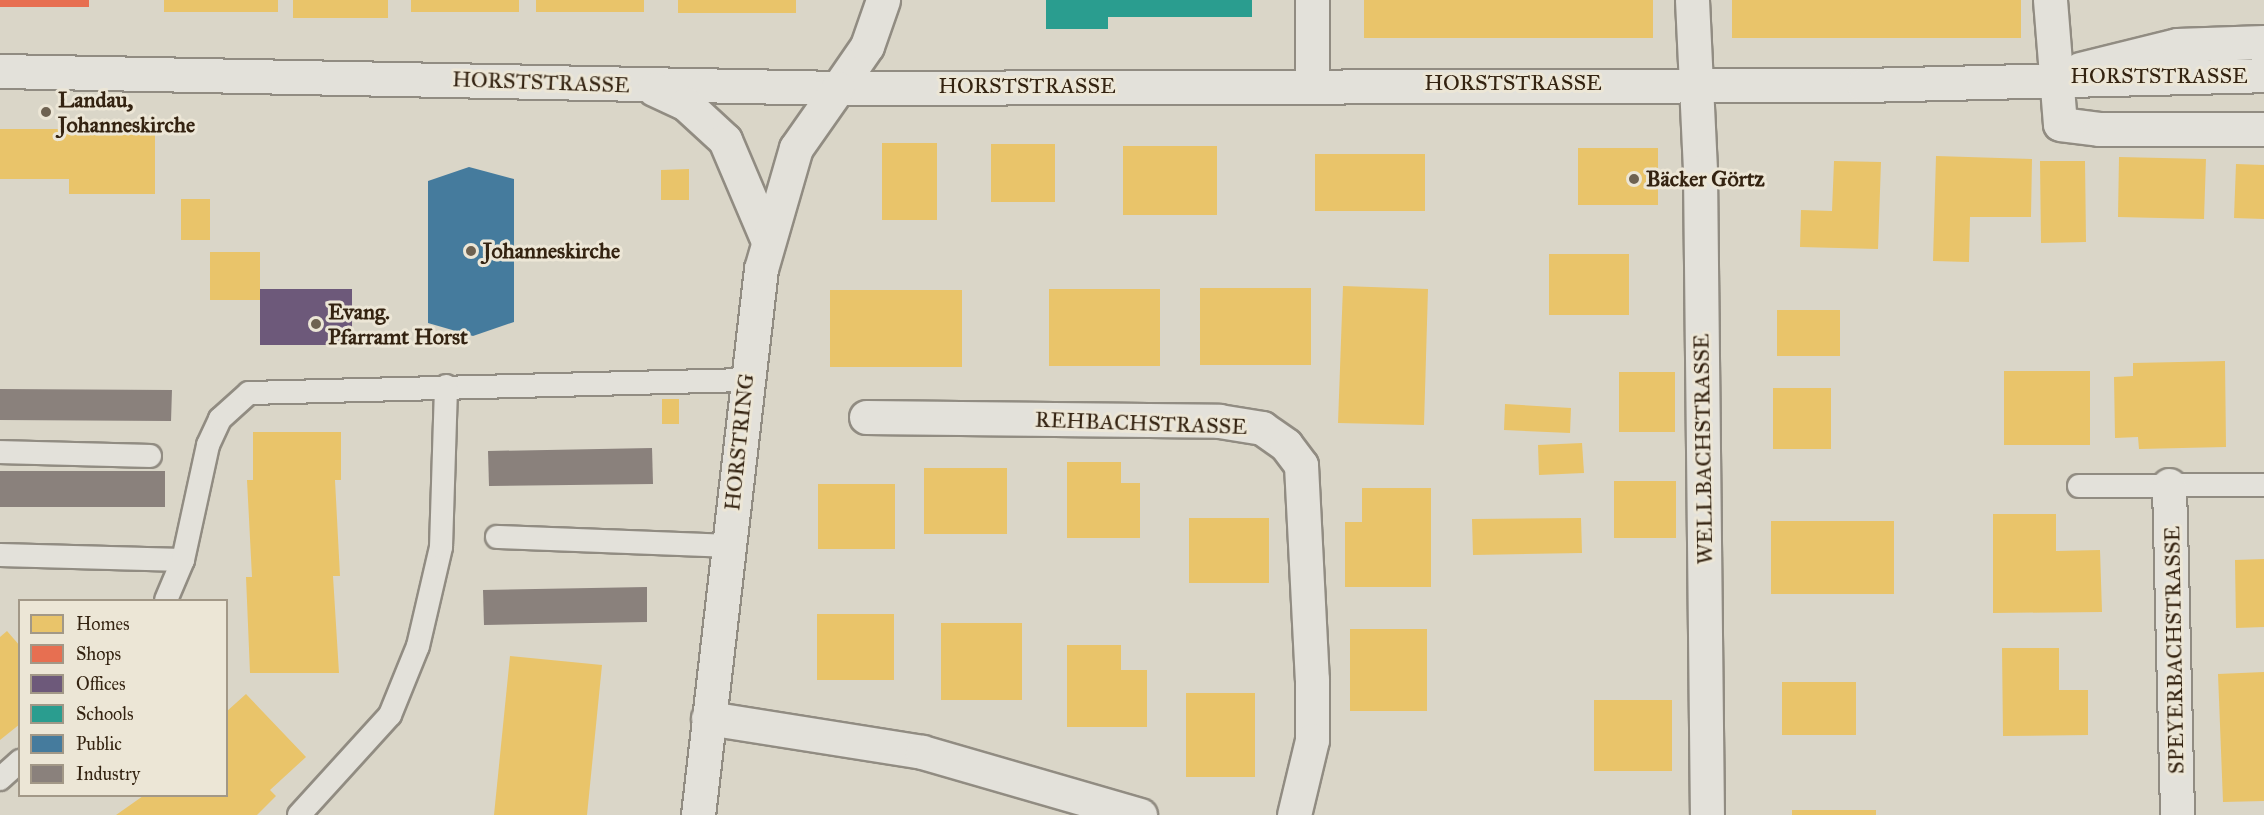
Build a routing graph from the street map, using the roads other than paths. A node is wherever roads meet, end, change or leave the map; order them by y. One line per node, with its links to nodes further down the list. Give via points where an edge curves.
1 (883, 0): 12 (street, HORSTRING, via 867,46)
2 (1312, 0): 9 (street)
3 (1692, 0): 10 (street, WELLBACHSTRASSE)
4 (2049, 0): 8 (street)
5 (2264, 42): 8 (street, HORSTSTRASSE, via 2143,51)
6 (0, 71): 11 (street, HORSTSTRASSE, via 373,75)
7 (2264, 75): 8 (street, HORSTSTRASSE, via 2143,81)
8 (2053, 76): 10 (street, HORSTSTRASSE, via 1863,85); 13 (street, HORSTSTRASSE, via 2060,124 2099,129)
9 (1312, 83): 10 (street, HORSTSTRASSE); 12 (street, HORSTSTRASSE)
10 (1696, 83): 35 (street, WELLBACHSTRASSE)
11 (644, 86): 12 (street, HORSTSTRASSE); 14 (street, via 686,104 715,126 737,162)
12 (838, 87): 14 (street, HORSTRING, via 796,148)
13 (2264, 129)
14 (767, 239): 15 (street, HORSTRING)
15 (745, 380): 16 (lane); 24 (street, HORSTRING)
16 (446, 386): 26 (lane, via 271,388 233,402 208,445); 31 (lane, via 441,547 418,646 390,715)
17 (866, 417): 34 (street, REHBACHSTRASSE, via 1219,421 1262,428 1286,445 1301,465 1312,679 1312,740)
18 (0, 452): 19 (lane)
19 (150, 456)
20 (2169, 485): 21 (lane); 22 (lane); 36 (street, SPEYERBACHSTRASSE)
21 (2264, 485)
22 (2079, 486)
23 (496, 537): 24 (lane)
24 (727, 546): 28 (street, HORSTRING)
25 (0, 555): 26 (lane)
26 (183, 560): 27 (lane)
27 (166, 599)
28 (708, 718): 32 (street, HORSTRING); 33 (street, via 922,752)
29 (18, 763): 30 (lane)
30 (0, 779)
31 (299, 815)
32 (698, 815)
33 (1140, 815)
34 (1294, 815)
35 (1707, 815)
36 (2178, 815)

